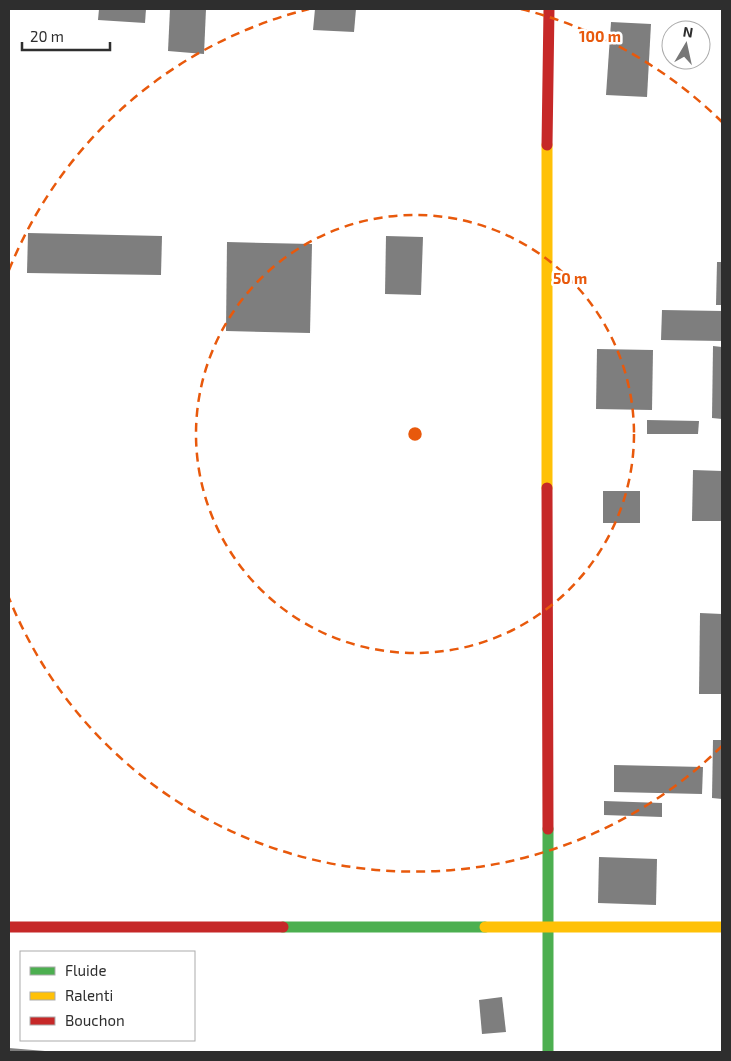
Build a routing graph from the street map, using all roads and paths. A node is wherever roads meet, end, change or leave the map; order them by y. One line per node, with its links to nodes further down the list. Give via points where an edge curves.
1 (550, 9): 2 (street, via 546,47)
2 (549, 926): 3 (street); 4 (street); 5 (street)
3 (9, 927)
4 (722, 927)
5 (548, 1052)

